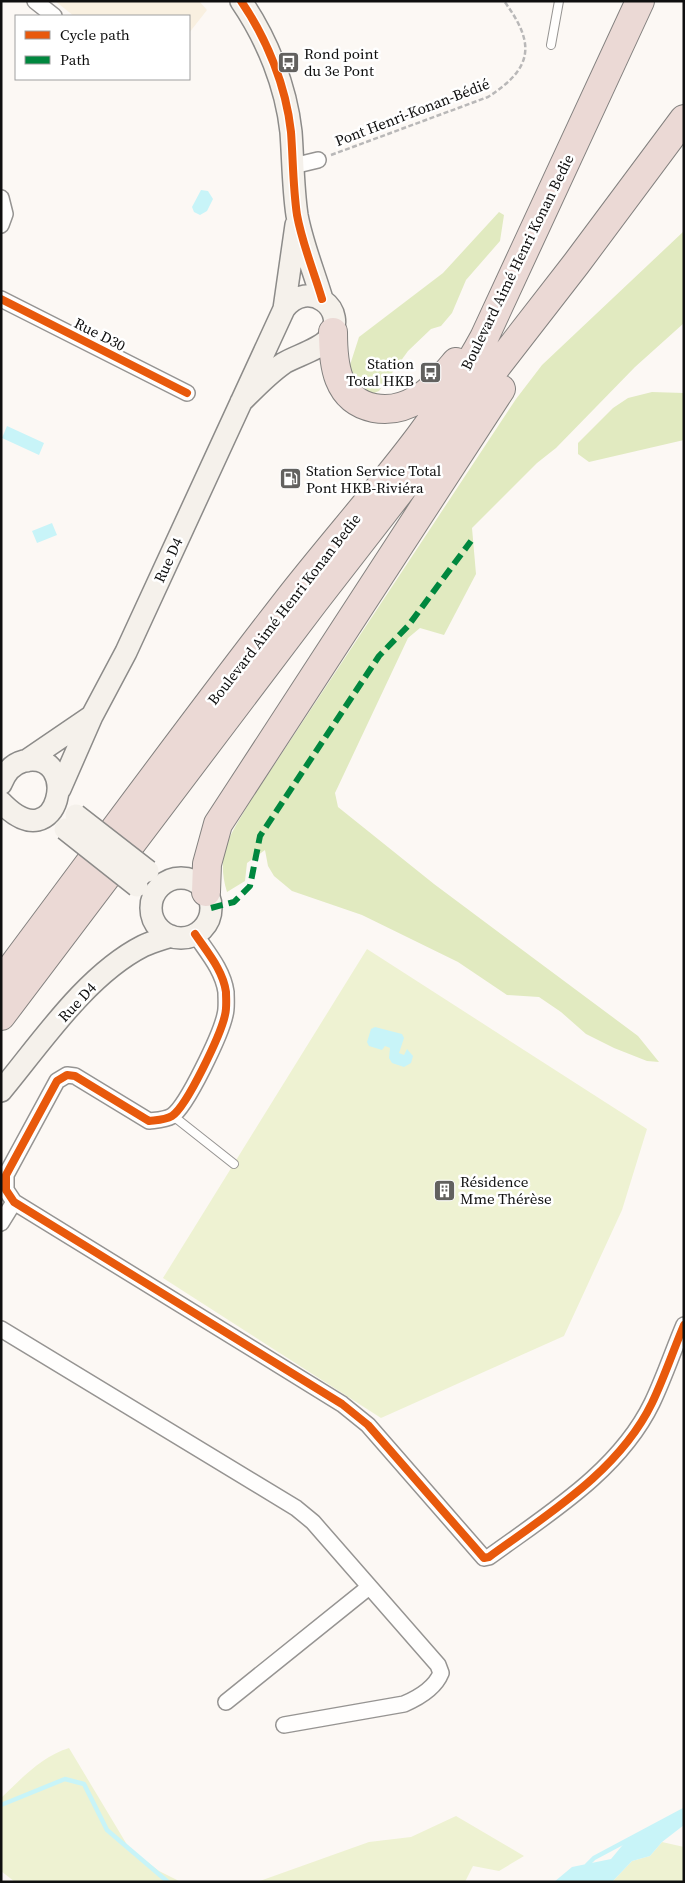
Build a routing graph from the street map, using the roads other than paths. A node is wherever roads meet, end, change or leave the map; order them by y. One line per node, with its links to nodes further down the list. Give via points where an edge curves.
1 (35, 1): 5 (street)
2 (241, 1): 9 (main road, via 274,63 290,130)
3 (559, 1): 6 (lane)
4 (640, 1): 16 (highway, Boulevard Aimé Henri Konan Bedie)
5 (53, 15)
6 (551, 45)
7 (684, 119): 13 (highway, Boulevard Aimé Henri Konan Bedie)
8 (318, 160): 9 (street)
9 (293, 166): 11 (main road)
10 (1, 198): 12 (street, via 5,214)
11 (298, 217): 15 (main road); 17 (main road)
12 (1, 225)
13 (576, 264): 31 (highway, via 505,383 218,824 207,864); 36 (highway, Boulevard Aimé Henri Konan Bedie, via 314,602)
14 (1, 299): 20 (street, Rue D30)
15 (322, 299): 17 (main road, via 305,295 289,302); 18 (main road, via 332,310)
16 (502, 300): 18 (highway, via 446,374 418,399 400,407 364,406 352,399 345,391 334,362); 35 (highway, Boulevard Aimé Henri Konan Bedie, via 454,390 288,600)
17 (282, 314): 19 (main road, via 281,328 285,337 292,344); 21 (main road, Rue D4)
18 (333, 332): 19 (main road, Rue D4, via 328,340)
19 (311, 349): 21 (main road, Rue D4, via 273,372)
20 (187, 393)
21 (241, 402): 22 (main road, Rue D4, via 126,652)
22 (92, 716): 23 (main road, Rue D4); 25 (main road, Rue D4)
23 (16, 760): 24 (main road, Rue D4); 25 (main road, via 45,765 58,779)
24 (1, 784)
25 (59, 792): 27 (main road, Rue D4, via 54,807); 28 (main road)
26 (2, 802): 27 (main road, via 20,818)
27 (39, 819): 28 (main road)
28 (71, 822): 29 (main road, bridge)
29 (142, 878): 30 (main road); 32 (main road)
30 (171, 880): 31 (main road, via 187,878); 32 (main road, via 158,889)
31 (206, 892): 33 (main road, via 210,916)
32 (151, 904): 34 (main road, via 158,927)
33 (195, 934): 34 (main road, Rue D4, via 180,938); 38 (street, via 220,973 226,990 226,1013 220,1033 182,1105)
34 (172, 936): 37 (main road, Rue D4, via 143,946 114,965 75,1001)
35 (1, 982)
36 (1, 1016)
37 (1, 1091)
38 (172, 1115): 39 (lane); 40 (street, via 163,1120 149,1120 75,1076 66,1075 57,1080 6,1175 6,1190)
39 (234, 1164)
40 (14, 1202): 41 (street); 42 (street, via 342,1404 368,1425 484,1558 572,1496 612,1460 652,1404)
41 (1, 1223)
42 (684, 1325)
43 (1, 1329): 44 (street, via 296,1508 313,1522)
44 (369, 1587): 45 (street); 46 (street, via 438,1665 441,1673 438,1680 404,1704)
45 (226, 1702)
46 (284, 1725)

